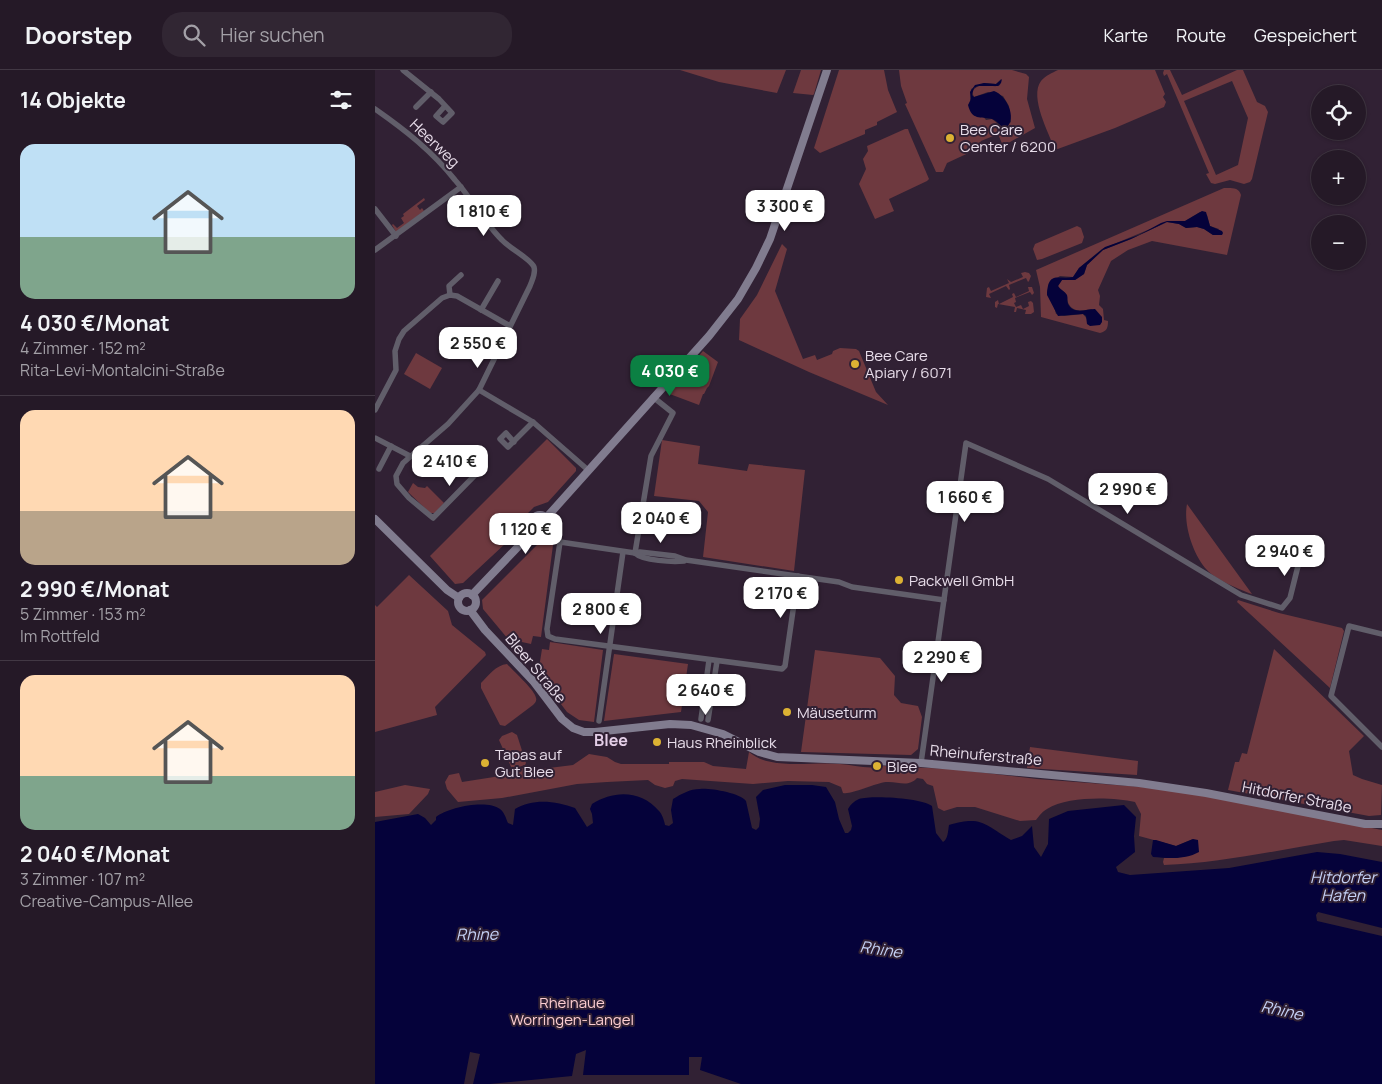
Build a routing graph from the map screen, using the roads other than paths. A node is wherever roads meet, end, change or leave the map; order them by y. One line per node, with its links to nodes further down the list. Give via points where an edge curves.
1 (403, 70): 3 (street)
2 (827, 70): 17 (street, via 760,261 728,313)
3 (431, 92): 4 (street); 5 (street)
4 (445, 106)
5 (416, 107)
6 (375, 109): 7 (street, Heerweg, via 415,137)
7 (461, 187): 9 (street); 15 (street, Heerweg, via 489,227 533,266 534,274)
8 (375, 209): 9 (street)
9 (396, 236): 10 (street)
10 (375, 250)
11 (461, 275): 13 (street, via 449,286)
12 (498, 281): 14 (street)
13 (450, 295): 14 (street); 18 (street, via 442,298 404,331 395,351 396,370)
14 (481, 310): 15 (street)
15 (510, 326): 16 (street)
16 (479, 390): 19 (street); 23 (street, via 448,424)
17 (653, 397): 26 (street); 33 (street, via 673,413 651,456)
18 (375, 410)
19 (533, 422): 21 (street); 26 (street)
20 (375, 438): 22 (street)
21 (514, 442)
22 (391, 446): 23 (street); 24 (street)
23 (410, 456): 25 (street, via 396,476 397,484 433,518)
24 (379, 469)
25 (481, 469)
26 (588, 470): 27 (street)
27 (546, 518): 29 (street, via 539,515 533,519 531,526); 30 (street, via 549,524)
28 (375, 520): 37 (street)
29 (534, 530): 30 (street); 36 (street)
30 (546, 530): 31 (street)
31 (559, 542): 32 (street); 41 (street, via 547,632 555,639)
32 (623, 552): 33 (street); 41 (street)
33 (635, 554): 35 (street, via 675,556)
34 (1301, 554): 38 (street, via 1290,598 1282,608 1257,601 1207,576 1048,479 966,443)
35 (798, 576): 38 (street); 43 (street, via 784,668)
36 (472, 595): 37 (street, via 463,594); 39 (street, via 475,603)
37 (459, 598): 39 (street, via 461,608)
38 (944, 600): 49 (street)
39 (470, 610): 47 (street, Bleer Straße, via 534,682 561,720 573,728)
40 (1382, 634): 48 (street, via 1349,626 1331,696)
41 (610, 646): 42 (street); 46 (street)
42 (709, 660): 43 (street); 44 (street)
43 (717, 661): 45 (street)
44 (701, 719)
45 (708, 720)
46 (599, 721)
47 (589, 732): 49 (street, Rheinuferstraße, via 691,724 777,757)
48 (1382, 748)
49 (921, 764): 50 (street, Rheinuferstraße, via 1139,783)
50 (1208, 793): 51 (street, Hitdorfer Straße, via 1356,822)
51 (1382, 824)

